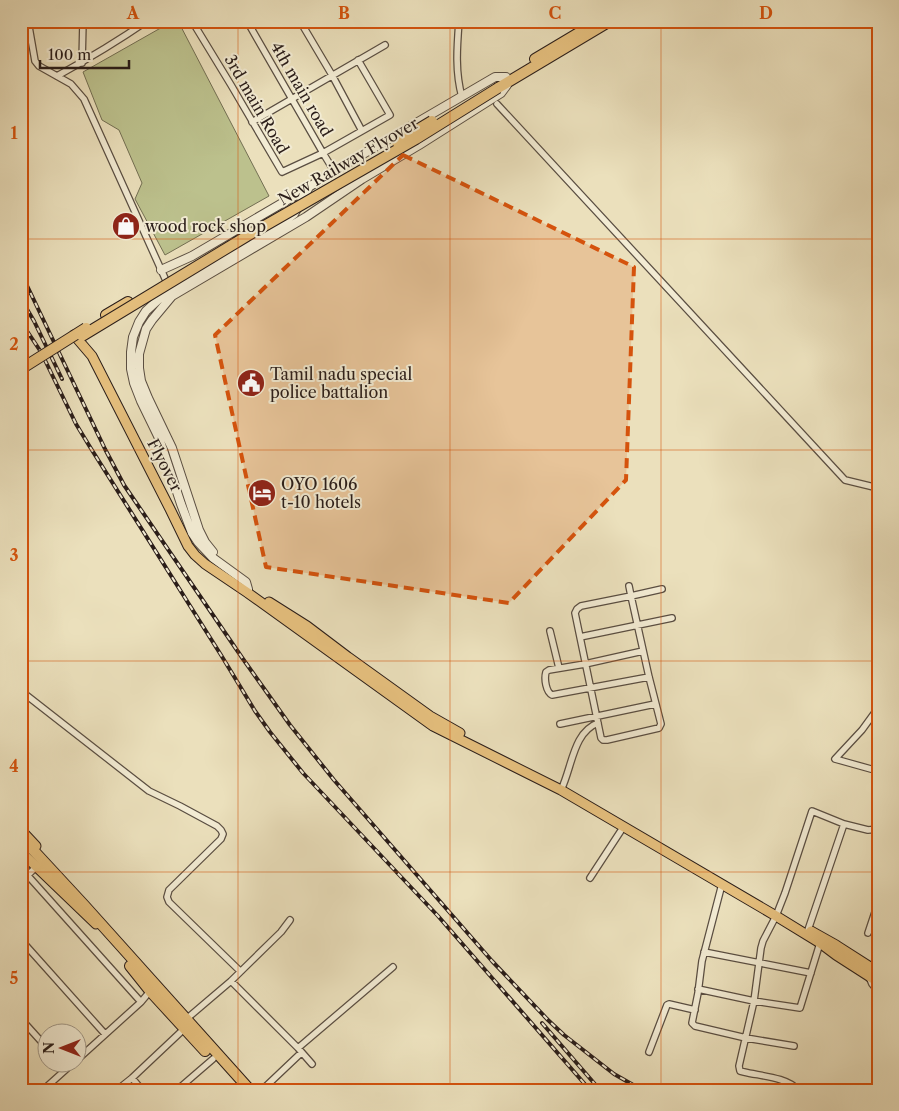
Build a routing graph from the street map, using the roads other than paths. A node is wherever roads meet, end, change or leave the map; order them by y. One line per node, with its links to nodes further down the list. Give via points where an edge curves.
1 (28, 21): 14 (street, via 35,61)
2 (83, 21): 12 (street)
3 (147, 21): 12 (street)
4 (192, 21): 20 (street, 3rd main Road)
5 (247, 21): 18 (street, 4th main road)
6 (300, 21): 13 (street)
7 (459, 21): 17 (street, via 457,67)
8 (598, 21): 15 (highway)
9 (610, 21): 15 (highway)
10 (385, 44): 11 (street)
11 (358, 60): 13 (street); 21 (street, 3rd main Road, via 390,115)
12 (82, 63): 14 (street)
13 (332, 75): 18 (street); 21 (street)
14 (57, 76): 26 (street, via 71,84 84,99)
15 (508, 79): 16 (highway, New Railway Flyover); 17 (street, via 495,77); 25 (street, via 501,93 362,178)
16 (497, 85): 28 (highway, New Railway Flyover, bridge, via 280,210); 28 (highway, New Railway Flyover, bridge, via 416,139)
17 (462, 97): 23 (street)
18 (291, 99): 20 (street); 22 (street, 4th main road)
19 (497, 104): 31 (street, via 845,480)
20 (252, 122): 22 (street, 3rd main Road, via 282,172)
21 (362, 131): 22 (street, 3rd main Road)
22 (323, 153): 23 (street, 4th main road)
23 (334, 170): 24 (street)
24 (310, 187): 25 (street, via 313,188 310,211); 26 (street, via 192,256); 27 (street, via 294,214)
25 (306, 217): 27 (street)
26 (161, 270): 27 (street)
27 (171, 293): 32 (street, via 146,329 139,354 141,381 172,448 199,530 218,557 240,575)
28 (78, 335): 29 (highway, New Railway Flyover, bridge); 30 (highway, New Railway Flyover); 32 (main road, Flyover, via 95,354 192,543 215,568)
29 (21, 369)
30 (21, 374)
31 (878, 488)
32 (239, 583): 51 (main road, Flyover, via 433,726)
33 (629, 586): 35 (street)
34 (662, 589): 35 (street)
35 (631, 596): 37 (street); 39 (street, via 577,609)
36 (672, 618): 37 (street)
37 (637, 626): 39 (street); 40 (street)
38 (550, 631): 42 (street)
39 (580, 637): 41 (street)
40 (643, 651): 41 (street); 43 (street)
41 (585, 664): 42 (street); 44 (street)
42 (559, 668): 44 (street, via 545,675 552,695)
43 (649, 677): 44 (street); 46 (street)
44 (590, 688): 48 (street)
45 (21, 691): 78 (street, via 149,791 221,830 221,839 169,890 167,897)
46 (655, 704): 48 (street); 48 (street, via 661,724 659,728 603,740)
47 (878, 708): 50 (street, via 835,759)
48 (597, 719): 49 (street); 51 (street, via 581,737)
49 (560, 724)
50 (876, 770)
51 (562, 788): 53 (main road); 67 (main road, via 661,842)
52 (844, 824): 54 (street); 67 (street, via 812,811); 70 (street)
53 (624, 826): 62 (street); 64 (main road)
54 (878, 829)
55 (21, 830): 69 (main road, via 87,902)
56 (21, 837): 66 (highway)
57 (21, 842): 66 (highway)
58 (21, 852): 60 (main road)
59 (21, 868): 61 (street)
60 (36, 868): 61 (street); 69 (main road)
61 (28, 875): 63 (street); 86 (street)
62 (590, 878)
63 (21, 882)
64 (722, 884): 67 (main road); 75 (street)
65 (878, 902): 71 (street)
66 (83, 906): 69 (highway)
67 (776, 914): 70 (main road); 73 (main road); 76 (street, via 763,941)
68 (290, 920): 78 (street)
69 (97, 923): 82 (highway)
70 (808, 930): 74 (main road)
71 (868, 933)
72 (21, 940): 90 (street)
73 (820, 943): 74 (main road); 79 (street)
74 (833, 948): 80 (main road)
75 (704, 952): 76 (street); 83 (street)
76 (759, 963): 79 (street); 85 (street)
77 (393, 967): 95 (street)
78 (240, 971): 81 (street)
79 (811, 973): 85 (street, via 800,1008)
80 (876, 975): 84 (street, via 872,984)
81 (231, 981): 89 (street); 95 (street)
82 (153, 988): 86 (street); 89 (highway)
83 (698, 989): 85 (street); 87 (street)
84 (878, 991)
85 (754, 1001): 92 (street)
86 (141, 1002): 90 (street)
87 (695, 1010): 92 (street, via 693,1025); 96 (street, via 667,1005)
88 (21, 1019): 91 (street)
89 (184, 1024): 97 (highway); 100 (street); 106 (highway)
90 (104, 1034): 94 (street)
91 (38, 1038)
92 (746, 1038): 93 (street); 108 (street, via 740,1071 785,1081)
93 (794, 1046)
94 (88, 1049)
95 (300, 1051): 98 (street); 107 (street)
96 (649, 1052)
97 (213, 1059): 104 (street); 105 (highway)
98 (312, 1064)
99 (61, 1074): 101 (street)
100 (132, 1078): 102 (street); 103 (street)
101 (43, 1090)
102 (117, 1090)
103 (142, 1090)
104 (177, 1090)
105 (242, 1090)
106 (250, 1090)
107 (262, 1090)
108 (798, 1090)

